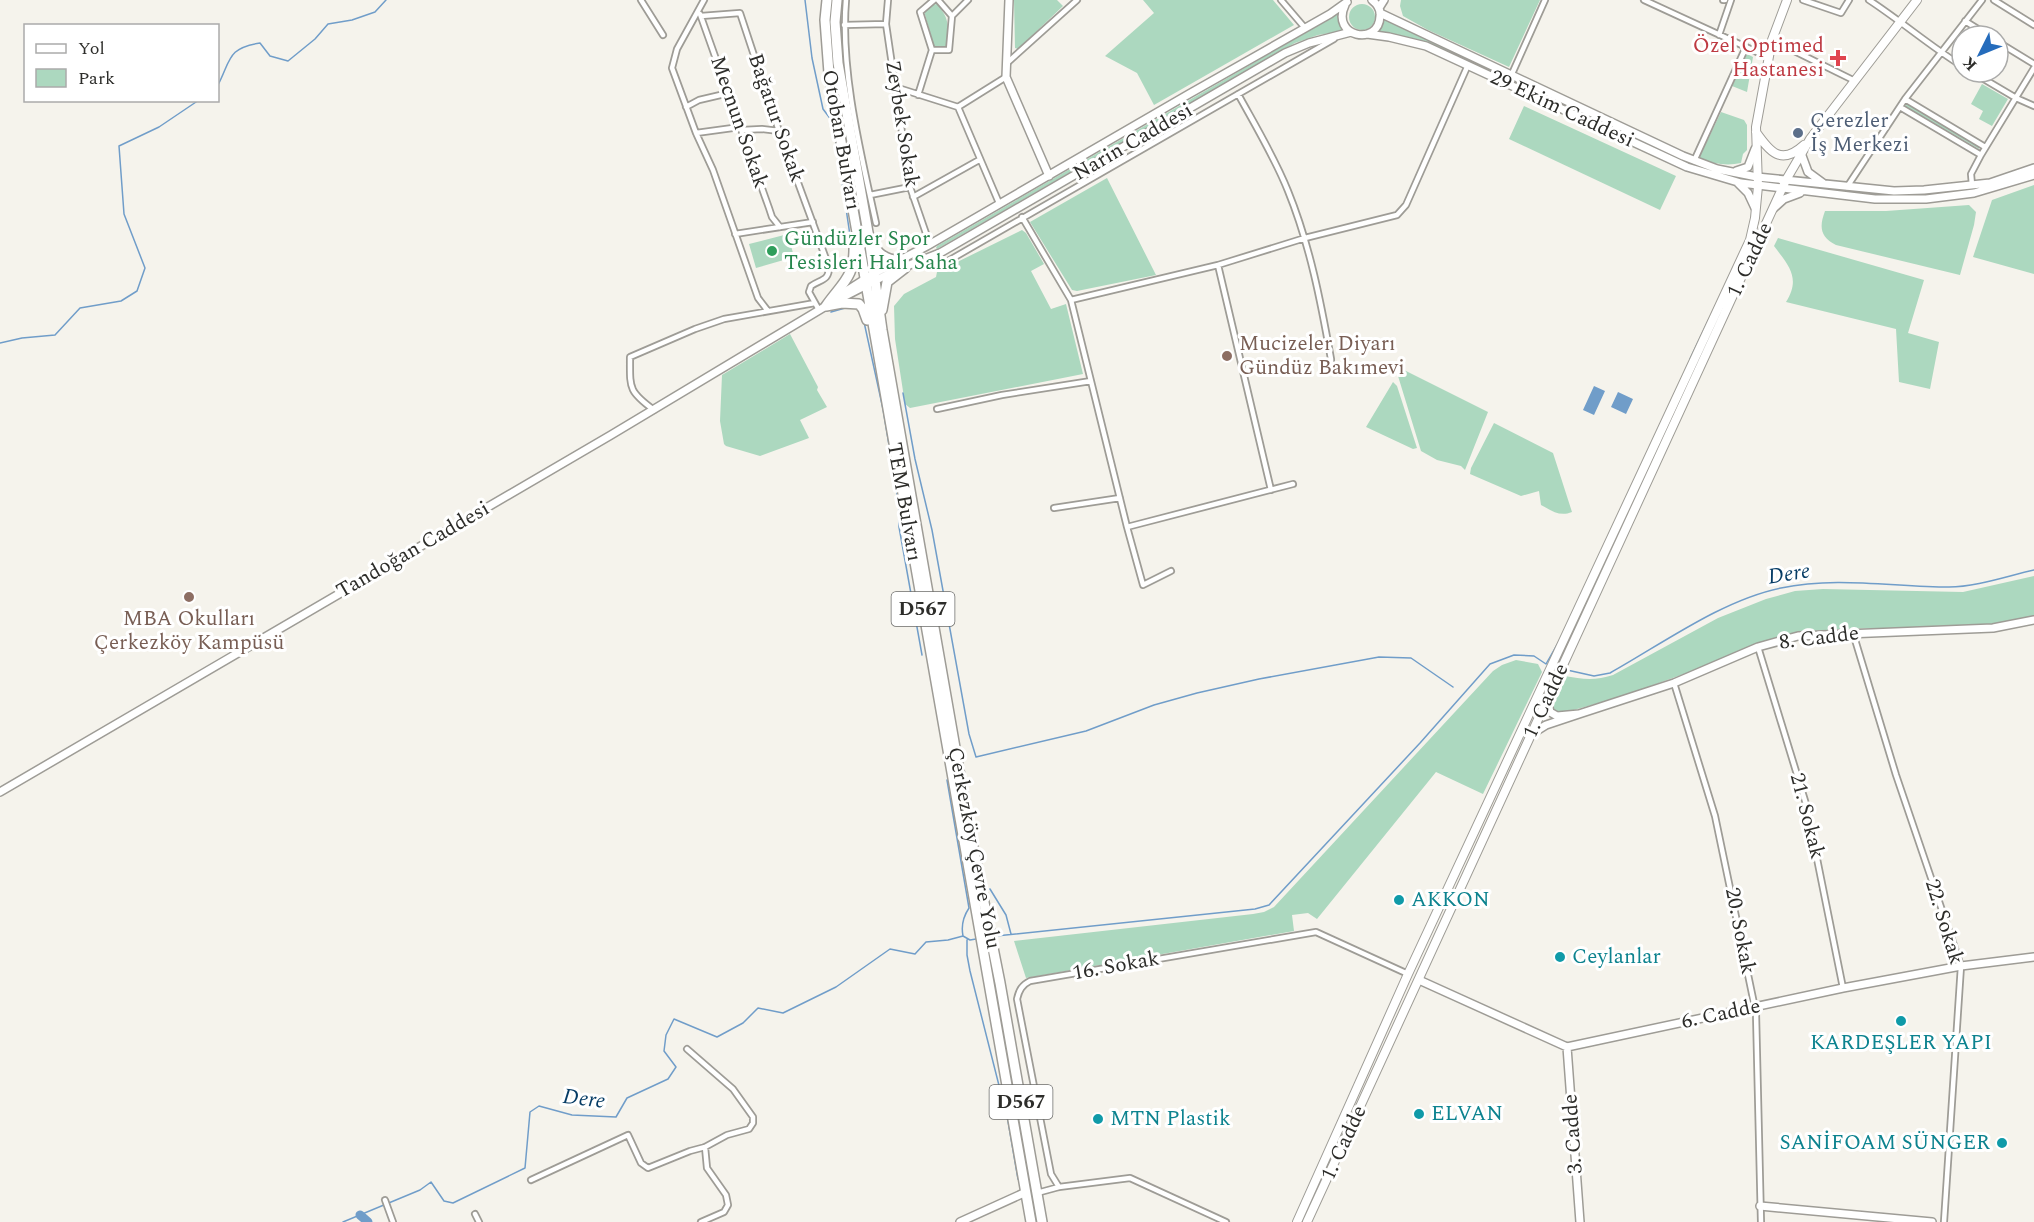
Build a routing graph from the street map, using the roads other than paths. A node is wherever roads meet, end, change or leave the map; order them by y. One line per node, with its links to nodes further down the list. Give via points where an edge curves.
1 (640, 0): 39 (street)
2 (704, 0): 26 (street)
3 (827, 0): 95 (highway, Otoban Bulvarı / D567, via 829,72)
4 (837, 0): 103 (highway, Otoban Bulvarı / D567, via 838,63)
5 (846, 0): 34 (street)
6 (888, 0): 32 (street, Zeybek Sokak)
7 (934, 0): 43 (street, via 920,12)
8 (938, 0): 29 (street)
9 (968, 0): 29 (street)
10 (1009, 0): 48 (main road)
11 (1077, 0): 48 (street)
12 (1281, 0): 36 (street)
13 (1372, 0): 27 (main road)
14 (1384, 0): 27 (main road)
15 (1545, 0): 51 (street)
16 (1644, 0): 40 (street)
17 (1731, 0): 40 (street)
18 (1787, 0): 41 (main road, 1. Cadde)
19 (1803, 0): 20 (street, via 1841,13)
20 (1849, 0)
21 (1869, 0): 30 (street)
22 (1917, 0): 30 (main road)
23 (1983, 0): 31 (street)
24 (1994, 0): 35 (street)
25 (1348, 1): 36 (main road, Narin Caddesi); 37 (main road, via 1342,12)
26 (699, 9): 28 (street, Mecnun Sokak); 62 (street, via 677,49 672,68)
27 (1380, 10): 38 (main road, via 1376,29); 51 (main road, 29 Ekim Caddesi)
28 (701, 16): 56 (street, Mecnun Sokak); 66 (street, Bağatur Sokak, via 740,13)
29 (952, 16): 43 (street, via 949,50)
30 (1900, 21): 45 (street); 53 (main road)
31 (1965, 21): 33 (street); 45 (street)
32 (886, 24): 34 (street); 55 (street, Zeybek Sokak)
33 (1970, 24)
34 (844, 25): 91 (street, via 849,78)
35 (2034, 25)
36 (1305, 28): 79 (main road, Narin Caddesi)
37 (1347, 33): 38 (main road, 29 Ekim Caddesi); 57 (street); 106 (main road, Narin Caddesi, via 1285,53)
38 (1367, 34): 49 (main road, 29 Ekim Caddesi, via 1426,46)
39 (663, 35)
40 (1719, 35): 42 (street)
41 (1772, 40): 46 (main road, 1. Cadde); 53 (street)
42 (1746, 46): 46 (street); 75 (street)
43 (932, 50): 58 (street)
44 (2010, 50): 50 (street)
45 (1940, 52): 47 (street); 60 (street)
46 (1769, 55): 67 (main road, 1. Cadde)
47 (1950, 58)
48 (1007, 63): 52 (main road)
49 (1468, 65): 81 (main road, 29 Ekim Caddesi, via 1688,167); 104 (street, via 1401,211)
50 (2034, 66): 59 (street)
51 (1511, 76): 75 (main road, 29 Ekim Caddesi)
52 (1006, 77): 63 (street); 79 (main road)
53 (1855, 81): 69 (main road)
54 (1992, 84): 59 (street)
55 (895, 87): 58 (street); 85 (street, Zeybek Sokak)
56 (729, 93): 62 (street); 65 (street, Mecnun Sokak)
57 (1238, 94): 98 (street); 104 (street, via 1287,189)
58 (918, 95): 63 (street)
59 (2016, 98): 61 (street); 70 (street)
60 (1905, 99): 64 (street); 70 (street)
61 (2034, 106)
62 (686, 107): 68 (street)
63 (958, 107): 74 (street)
64 (1900, 107): 73 (street); 86 (street)
65 (741, 128): 66 (street); 68 (street); 101 (street, Mecnun Sokak, via 772,217)
66 (780, 131): 99 (street, Bağatur Sokak)
67 (1756, 132): 69 (main road, via 1772,152 1782,156 1796,152); 71 (main road, 1. Cadde)
68 (696, 133): 102 (street)
69 (1810, 139): 72 (main road, 1. Cadde)
70 (1985, 147): 73 (street)
71 (1755, 148): 77 (main road, via 1748,167); 82 (main road, 1. Cadde)
72 (1802, 153): 80 (main road, 1. Cadde); 83 (main road, via 1808,172)
73 (1981, 155): 84 (street, via 1971,174)
74 (979, 160): 92 (street); 94 (street)
75 (1694, 161): 77 (main road, 29 Ekim Caddesi)
76 (2034, 168): 84 (main road)
77 (1732, 172): 82 (main road, 29 Ekim Caddesi)
78 (2034, 175): 90 (main road)
79 (1049, 176): 94 (main road, Narin Caddesi)
80 (1786, 180): 82 (main road); 83 (main road); 87 (main road, 1. Cadde)
81 (1736, 181): 82 (main road, 29 Ekim Caddesi); 96 (main road, via 1749,193)
82 (1757, 182): 87 (main road); 96 (main road, 1. Cadde)
83 (1826, 185): 86 (main road)
84 (1972, 185): 88 (main road); 90 (main road)
85 (910, 187): 91 (street); 92 (street, Zeybek Sokak)
86 (1847, 187): 88 (main road)
87 (1782, 189): 89 (main road); 97 (main road, 1. Cadde)
88 (1894, 191): 93 (main road)
89 (1805, 192): 93 (main road); 97 (main road, via 1784,199)
90 (1974, 193): 93 (main road)
91 (870, 195): 100 (street)
92 (913, 197): 105 (street, Zeybek Sokak)
93 (1893, 200)
94 (999, 203): 105 (main road, Narin Caddesi)
95 (853, 206): 109 (highway, Otoban Bulvarı / D567); 112 (highway, via 852,270)
96 (1755, 210): 139 (main road, 1. Cadde, via 1750,240)
97 (1772, 210): 131 (main road, 1. Cadde)
98 (1022, 217): 106 (street, via 941,265); 110 (street)
99 (813, 222): 101 (street); 111 (street, Bağatur Sokak, via 829,274 811,286 809,292)
100 (876, 223)
101 (780, 227): 102 (street)
102 (735, 234): 113 (street, via 758,298)
103 (869, 238): 107 (highway, via 879,255); 109 (highway, Otoban Bulvarı / D567)
104 (1305, 238): 108 (street); 116 (street)
105 (929, 245): 106 (main road); 107 (main road, Narin Caddesi)
106 (935, 255): 107 (main road, Narin Caddesi)
107 (903, 264): 109 (main road, Tandoğan Caddesi); 114 (highway, via 887,282)
108 (1218, 265): 110 (street); 122 (street)
109 (869, 280): 112 (main road, Tandoğan Caddesi, via 848,289); 114 (highway, TEM Bulvarı / D567); 115 (highway, TEM Bulvarı / D567)
110 (1071, 300): 117 (street)
111 (815, 303): 112 (street); 113 (street)
112 (822, 308): 115 (highway, via 859,304); 118 (main road, Tandoğan Caddesi)
113 (768, 311): 118 (street, via 714,322 630,357 630,385 636,398)
114 (882, 330): 120 (highway, TEM Bulvarı / D567)
115 (876, 346): 135 (highway, TEM Bulvarı / D567)
116 (1331, 367)
117 (1091, 381): 119 (street); 123 (street)
118 (654, 410): 134 (main road, Tandoğan Caddesi)
119 (937, 410)
120 (907, 475): 135 (highway, Çerkezköy Çevre Yolu / D567)
121 (1293, 484): 122 (street)
122 (1271, 490): 125 (street)
123 (1120, 498): 124 (street); 125 (street)
124 (1054, 508)
125 (1127, 527): 126 (street, via 1143,585)
126 (1171, 571)
127 (2034, 620): 128 (main road, 8. Cadde, via 1993,628)
128 (1852, 633): 129 (main road, 8. Cadde, via 1798,636); 137 (street, 22. Sokak)
129 (1758, 647): 130 (main road, 8. Cadde); 141 (street, 21. Sokak, via 1806,804)
130 (1674, 683): 132 (main road, 8. Cadde); 142 (street, 20. Sokak, via 1715,816)
131 (1547, 699): 132 (main road, 8. Cadde, via 1550,712 1557,716); 133 (main road, 1. Cadde)
132 (1579, 714): 133 (main road, 8. Cadde)
133 (1530, 735): 140 (main road, 1. Cadde)
134 (0, 792)
135 (985, 930): 138 (highway, Çerkezköy Çevre Yolu / D567)
136 (2034, 957): 137 (main road, 6. Cadde)
137 (1961, 966): 141 (main road, 6. Cadde); 165 (street, 22. Sokak)
138 (993, 970): 148 (highway, Çerkezköy Çevre Yolu / D567, via 990,983); 149 (highway, Çerkezköy Çevre Yolu / D567, via 1000,982)
139 (1408, 974): 147 (street, 16. Sokak, via 1316,932 1025,984 1017,999 1052,1174); 160 (main road, 1. Cadde)
140 (1419, 980): 143 (main road); 161 (main road, 1. Cadde)
141 (1843, 988): 142 (main road, 6. Cadde)
142 (1755, 1008): 143 (main road, 6. Cadde); 151 (street, 20. Sokak)
143 (1567, 1047): 162 (main road, 3. Cadde)
144 (687, 1048): 145 (street, via 733,1089 753,1117 749,1130 727,1135)
145 (705, 1148): 146 (street, via 648,1168 628,1135); 155 (street, via 707,1168 726,1195 728,1205 724,1212)
146 (531, 1180)
147 (1059, 1188): 149 (street); 159 (street, via 1130,1178)
148 (1026, 1192): 156 (main road); 157 (highway, D567)
149 (1037, 1192): 158 (highway, Çerkezköy Çevre Yolu / D567)
150 (385, 1200): 153 (street)
151 (1760, 1206): 163 (street, 20. Sokak); 164 (main road)
152 (475, 1214): 154 (street)
153 (393, 1222)
154 (479, 1222)
155 (701, 1222)
156 (960, 1222)
157 (1031, 1222)
158 (1042, 1222)
159 (1226, 1222)
160 (1297, 1222)
161 (1307, 1222)
162 (1580, 1222)
163 (1761, 1222)
164 (1932, 1222)
165 (1944, 1222)

